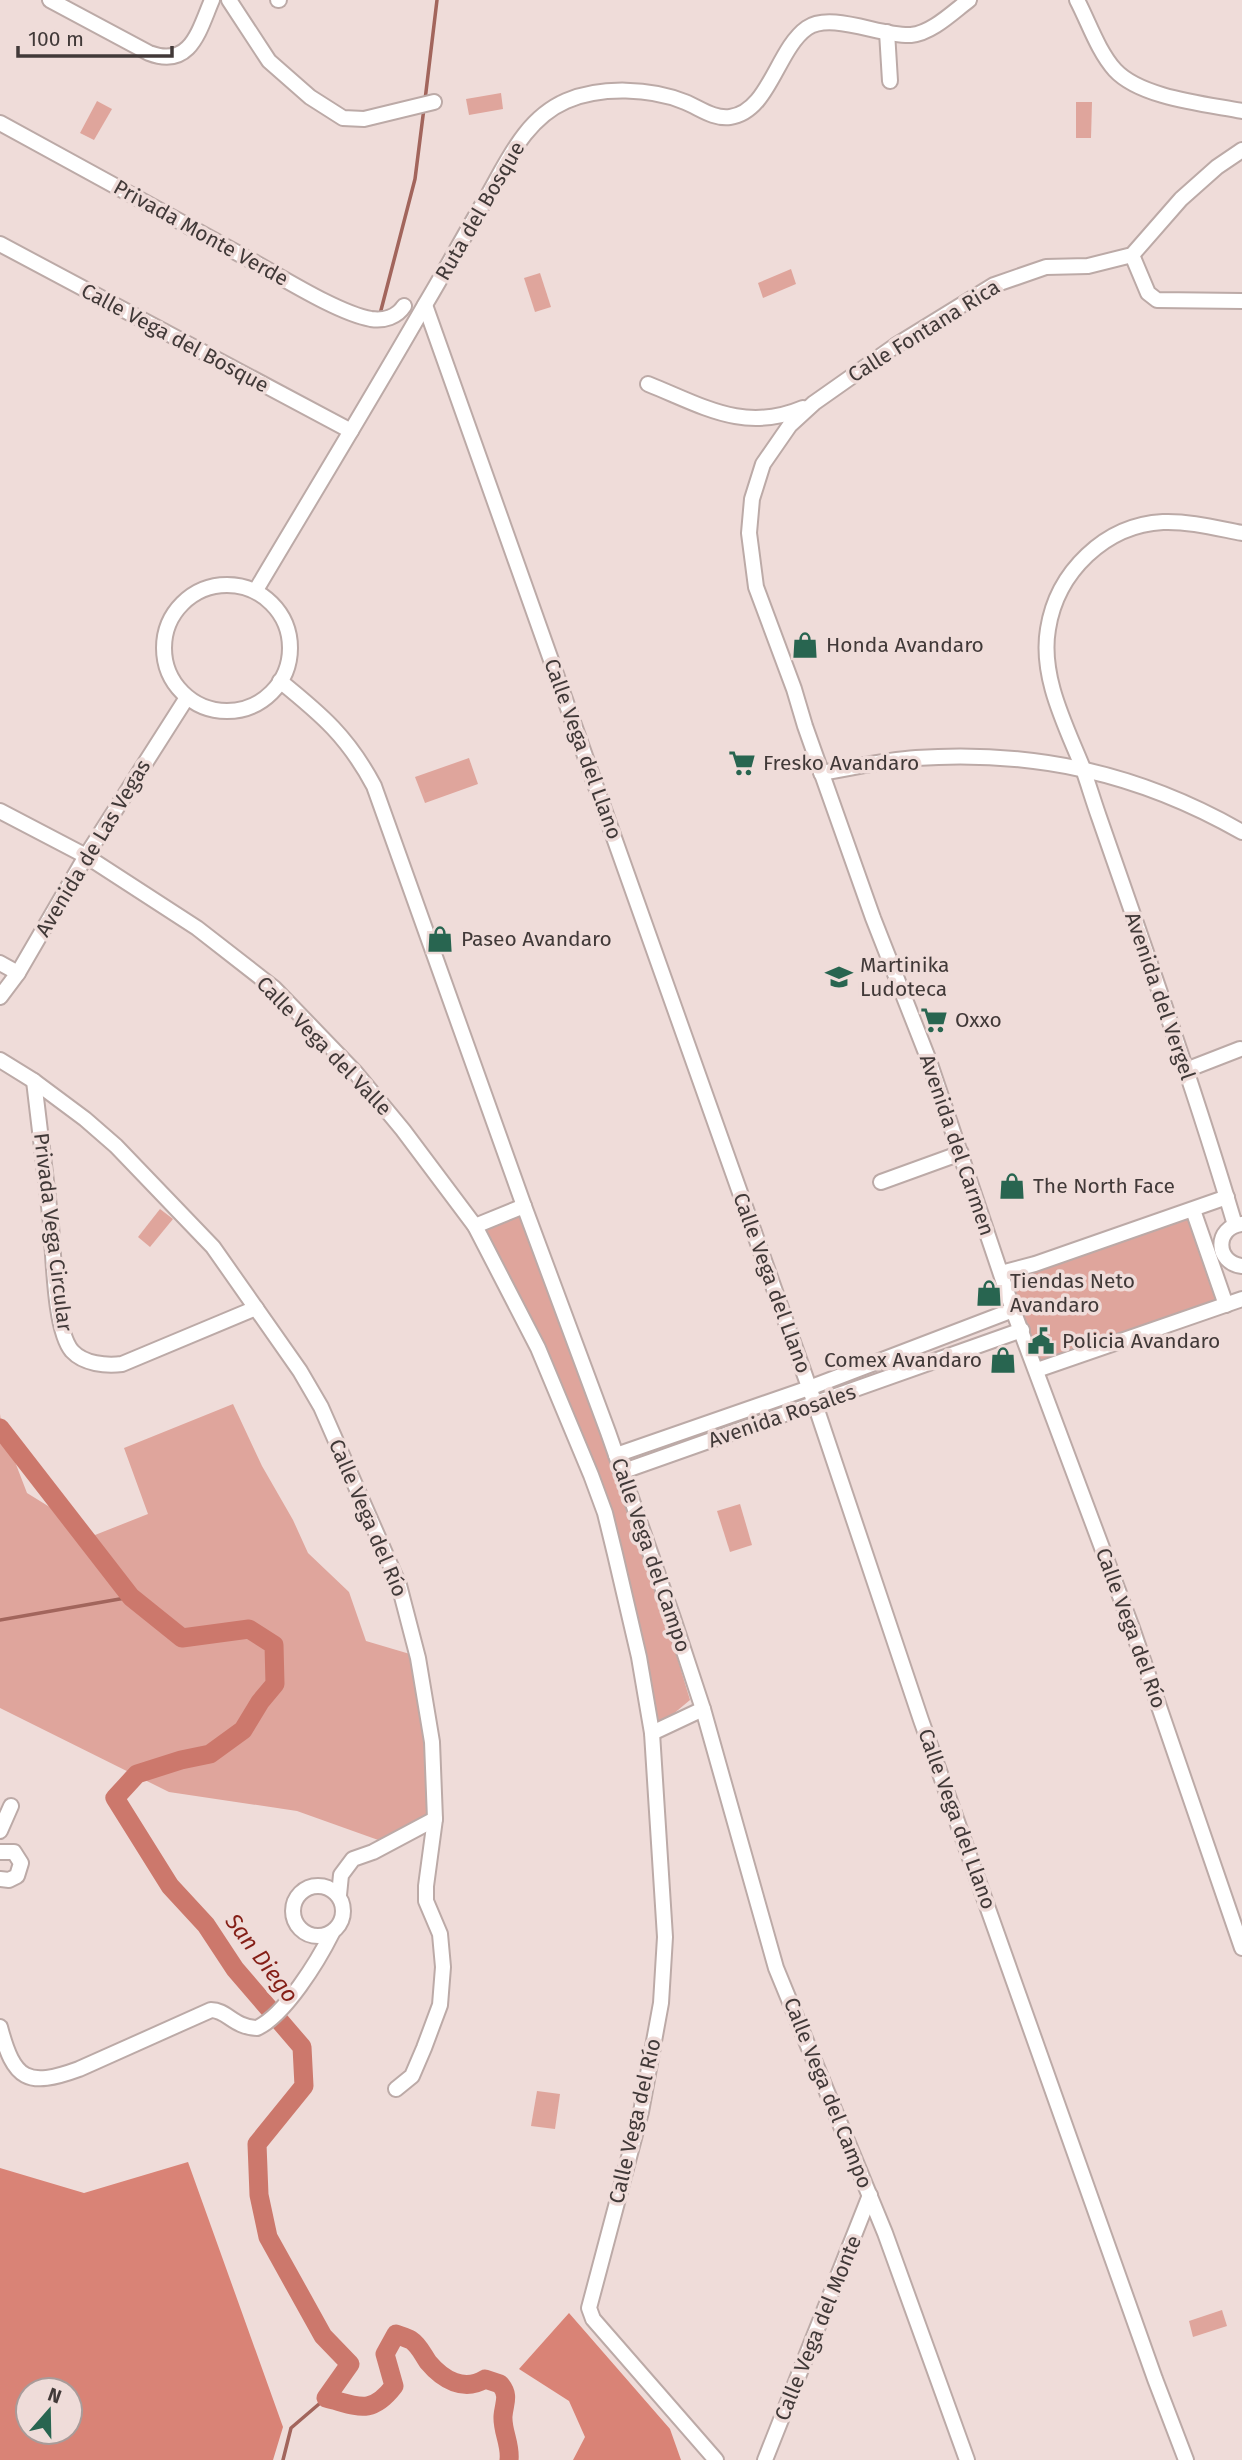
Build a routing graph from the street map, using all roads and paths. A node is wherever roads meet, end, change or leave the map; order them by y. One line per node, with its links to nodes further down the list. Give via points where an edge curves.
1 (50, 0): 2 (street, via 162,57 191,47)
2 (212, 0)
3 (229, 0): 8 (street, via 270,61 336,115 364,119)
4 (969, 0): 6 (street, Ruta del Bosque, via 920,33)
5 (1077, 0): 9 (street, via 1109,62 1121,75 1140,87)
6 (887, 32): 7 (street); 15 (street, Ruta del Bosque, via 830,22 810,26 778,63 756,102 731,117 716,116 658,94 634,92 587,94 551,109 514,149)
7 (890, 81)
8 (434, 102)
9 (1242, 111)
10 (0, 123): 16 (street, Privada Monte Verde, via 348,310 382,319 393,317)
11 (1242, 150): 13 (street, via 1181,199)
12 (0, 244): 19 (street, Calle Vega del Bosque)
13 (1132, 255): 14 (street, via 1146,290 1157,300); 18 (street, Calle Fontana Rica, via 1088,266 1046,267 994,285)
14 (1242, 301)
15 (425, 305): 19 (street, Ruta del Bosque); 53 (street, Calle Vega del Llano)
16 (404, 306)
17 (648, 384): 18 (street, via 741,419 772,418)
18 (814, 403): 21 (street, Calle Fontana Rica, via 781,435 757,481 749,533)
19 (351, 431): 22 (street, Ruta del Bosque)
20 (1242, 533): 25 (street, Avenida del Vergel, via 1174,522 1137,526 1092,550 1066,580 1051,616 1046,656)
21 (756, 587): 26 (street, Avenida del Carmen)
22 (256, 590): 23 (street, via 276,607 288,632 288,659); 24 (street, via 237,584 198,592 170,623 166,664)
23 (280, 681): 24 (street, via 265,698 233,713 216,713); 40 (street, Calle Vega del Campo, via 329,722 373,786)
24 (186, 699): 29 (street, Avenida de Las Vegas)
25 (1082, 767): 26 (street, via 999,757 914,758); 28 (street, via 1162,794); 35 (street, Avenida del Vergel)
26 (821, 773): 37 (street, Avenida del Carmen)
27 (0, 811): 29 (street, Calle Vega del Valle)
28 (1242, 832)
29 (86, 856): 31 (street, Avenida de Las Vegas); 43 (street, Calle Vega del Valle, via 197,928 274,988 355,1072)
30 (0, 964): 31 (street)
31 (18, 973): 32 (street, Avenida de Las Vegas)
32 (0, 997)
33 (1240, 1049): 35 (street)
34 (0, 1060): 36 (street, Calle Vega del Río)
35 (1186, 1070): 39 (street, Avenida del Vergel)
36 (34, 1082): 49 (street, Calle Vega del Río, via 126,1156 213,1247); 49 (street, Privada Vega Circular, via 60,1318 73,1352 92,1362 122,1364)
37 (961, 1153): 38 (street); 46 (street, Avenida del Carmen)
38 (881, 1182)
39 (1227, 1196): 41 (street); 42 (street, Avenida del Vergel)
40 (524, 1206): 43 (street); 55 (street, Calle Vega del Campo)
41 (1193, 1210): 44 (street); 46 (street)
42 (1238, 1224): 44 (street, via 1225,1232)
43 (475, 1226): 58 (street, Calle Vega del Campo, via 538,1348 598,1494 639,1657)
44 (1216, 1255): 45 (street); 48 (street)
45 (1242, 1266)
46 (1001, 1273): 50 (street, Avenida del Carmen)
47 (1242, 1299): 48 (street)
48 (1226, 1305): 52 (street)
49 (256, 1308): 60 (street, Calle Vega del Río, via 321,1407 399,1585 418,1658 432,1742)
50 (1013, 1310): 51 (street, Calle Vega del Río); 53 (street, Avenida Rosales)
51 (1022, 1331): 52 (street, Calle Vega del Río); 54 (street, Avenida Rosales)
52 (1037, 1370): 66 (street, Calle Vega del Río)
53 (809, 1388): 54 (street, Calle Vega del Llano); 55 (street, Avenida Rosales)
54 (816, 1404): 56 (street, Avenida Rosales); 73 (street, Calle Vega del Llano, via 926,1733)
55 (616, 1455): 56 (street, Calle Vega del Campo)
56 (621, 1472): 57 (street, Calle Vega del Campo)
57 (703, 1709): 58 (street); 69 (street, Calle Vega del Campo, via 776,1968)
58 (652, 1733): 70 (street, Calle Vega del Río, via 665,1937 661,2003 642,2112 589,2308 593,2319)
59 (11, 1806): 61 (street)
60 (435, 1819): 64 (street, via 353,1859 341,1875); 68 (street, Calle Vega del Río, via 426,1901 440,1934 440,2005 412,2076)
61 (0, 1831)
62 (0, 1852): 63 (street, via 14,1852 21,1863 17,1876)
63 (0, 1879)
64 (339, 1895): 65 (street, via 343,1916); 65 (street, via 316,1886 302,1892 293,1904 294,1919 303,1932 317,1937)
65 (332, 1933): 67 (street, via 274,2018 257,2028 211,2010 79,2069 41,2079 22,2074 11,2062)
66 (1242, 1948)
67 (0, 2027)
68 (396, 2089)
69 (870, 2195): 71 (street, Calle Vega del Monte); 72 (street, Calle Vega del Campo)
70 (716, 2460)
71 (765, 2460)
72 (967, 2460)
73 (1186, 2460)

